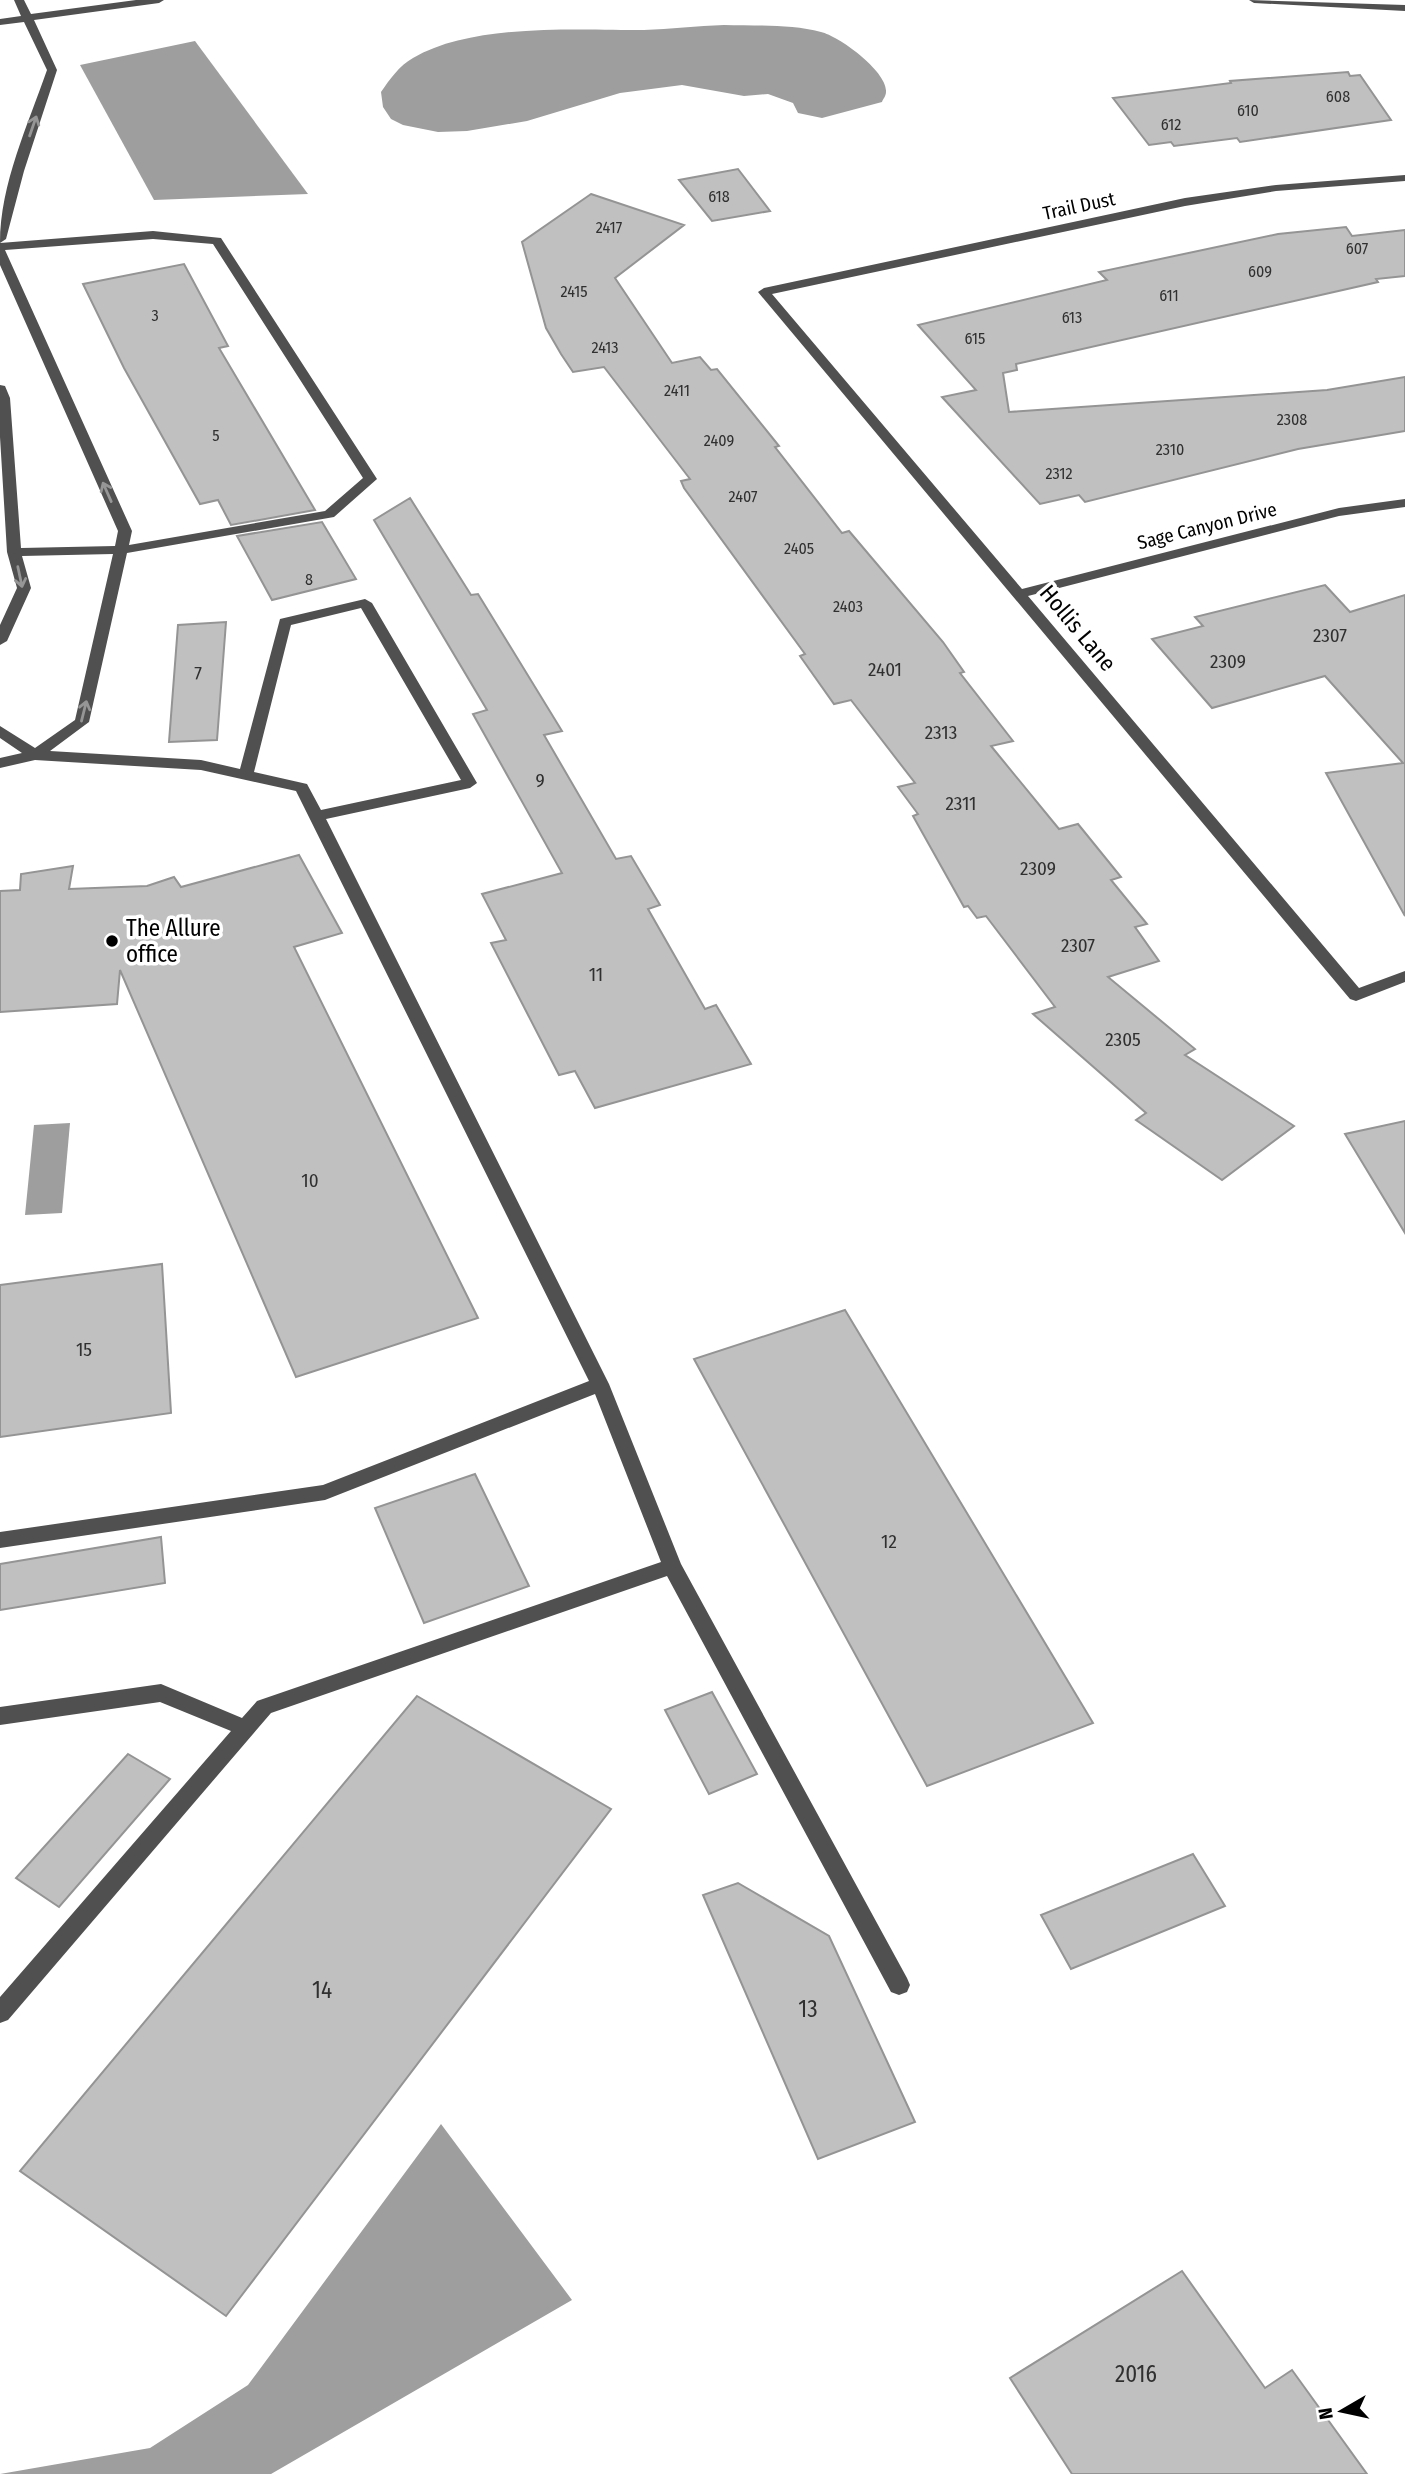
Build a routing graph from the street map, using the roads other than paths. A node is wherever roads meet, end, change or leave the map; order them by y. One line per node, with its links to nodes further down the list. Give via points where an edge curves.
1 (19, 0): 5 (street)
2 (159, 0): 5 (street)
3 (1254, 0): 4 (street)
4 (1405, 8)
5 (28, 18): 6 (street); 7 (street, one-way to 5, via 52,69)
6 (0, 22)
7 (18, 171): 8 (street); 10 (street)
8 (0, 173)
9 (1405, 178): 12 (street, Trail Dust, via 1276,188 1185,202)
10 (0, 239)
11 (0, 250): 15 (street, one-way to 11, via 125,531); 15 (street, via 153,236 217,241 370,480 328,514)
12 (764, 292): 17 (street, Hollis Lane)
13 (0, 389): 16 (street)
14 (1405, 503): 17 (street, Sage Canyon Drive, via 1325,515)
15 (122, 550): 16 (street); 20 (street, one-way to 15, via 82,722)
16 (14, 552): 18 (street, one-way to 18, via 24,588)
17 (1020, 594): 24 (street, Hollis Lane, via 1356,995)
18 (0, 640)
19 (0, 731): 20 (street)
20 (36, 755): 21 (street); 22 (street, via 201,765)
21 (0, 763)
22 (246, 775): 23 (street, via 302,787); 23 (street, via 285,622 365,603 470,783)
23 (318, 816): 25 (street)
24 (1405, 976)
25 (600, 1384): 26 (street, via 325,1492); 27 (street)
26 (0, 1540)
27 (672, 1566): 29 (street, via 264,1706); 30 (street)
28 (0, 1716): 29 (street, via 161,1693)
29 (246, 1728): 31 (street)
30 (899, 1985)
31 (0, 2013)

